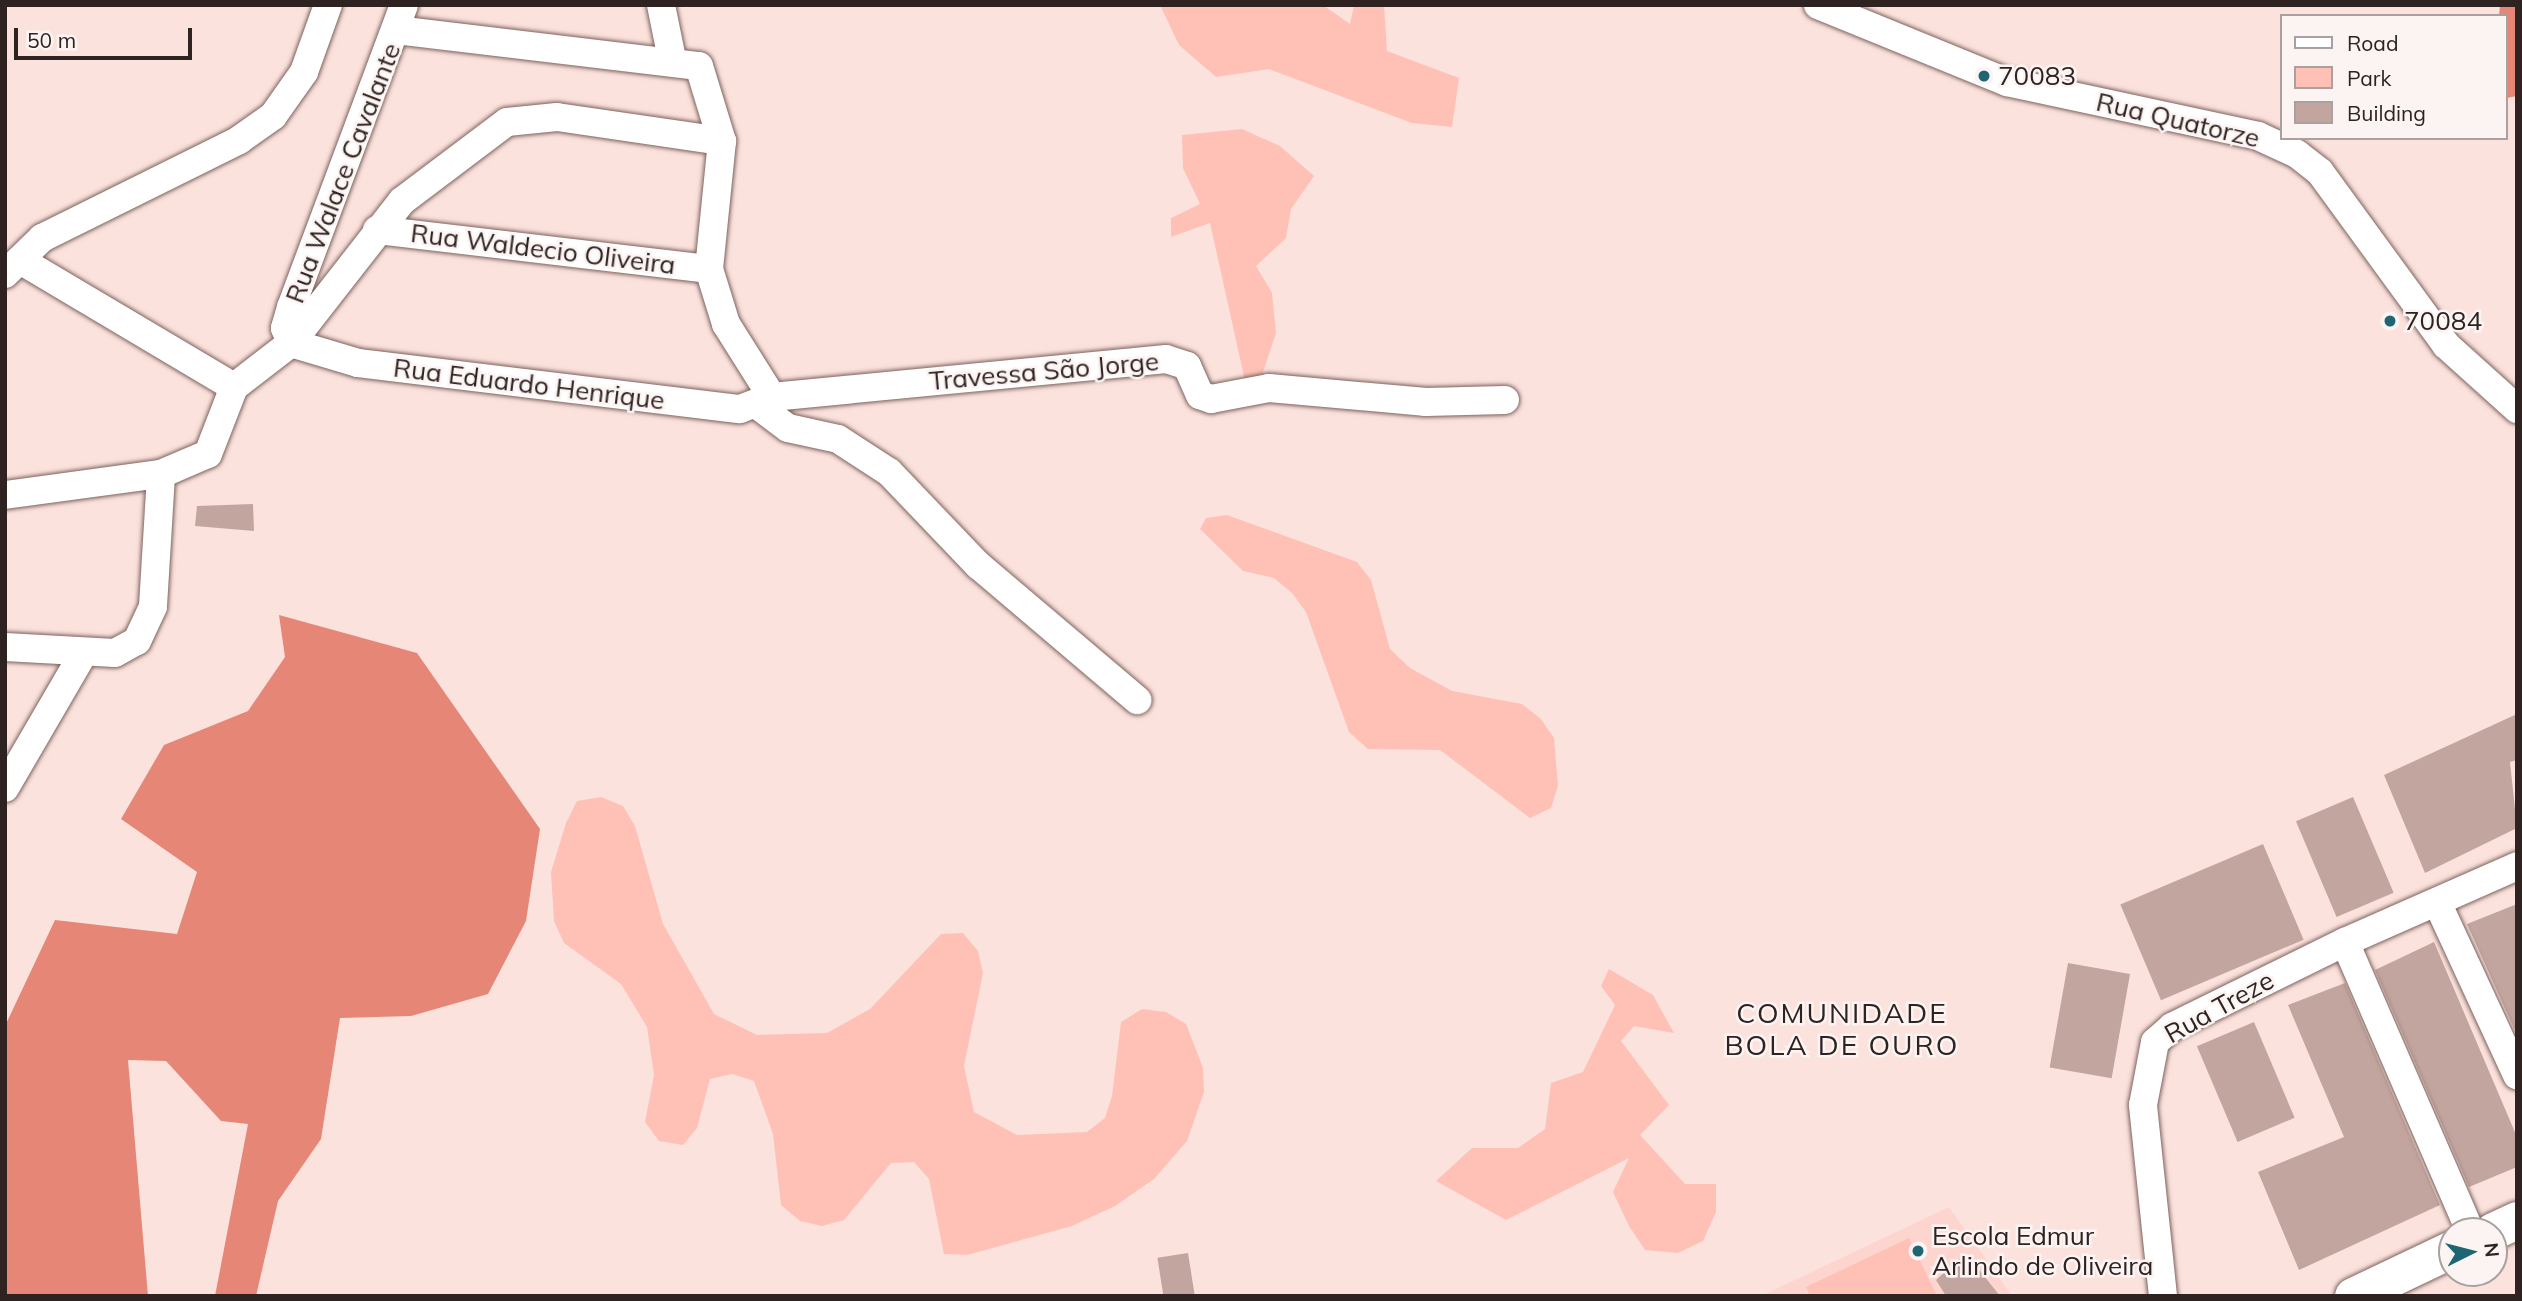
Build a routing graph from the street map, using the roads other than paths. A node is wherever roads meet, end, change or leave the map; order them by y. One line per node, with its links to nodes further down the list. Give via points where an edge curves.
1 (328, 5): 8 (street, via 304,72 273,116 239,140 58,229)
2 (661, 5): 5 (street)
3 (1818, 5): 14 (street, Rua Quatorze, via 2007,82 2258,136 2297,154 2320,172 2445,345)
4 (400, 18): 5 (street); 10 (street, Rua Walace Cavalante, via 291,307)
5 (672, 59): 6 (street, via 699,66)
6 (722, 141): 7 (street, via 557,117 522,118 486,135 402,201); 9 (street)
7 (377, 230): 9 (street, Rua Waldecio Oliveira); 10 (street)
8 (13, 267): 11 (street)
9 (709, 269): 12 (street, via 726,324)
10 (289, 342): 11 (street); 12 (street, Rua Eduardo Henrique, via 358,363 740,409)
11 (234, 387): 15 (street, via 208,454)
12 (764, 400): 13 (street, Travessa São Jorge, via 1166,359 1187,366 1200,395 1211,399 1269,388 1426,402); 19 (street, via 788,428 838,439 889,472 978,565)
13 (1506, 400)
14 (2517, 409)
15 (161, 474): 16 (street); 18 (street, via 148,629 115,653)
16 (5, 495)
17 (5, 647): 18 (street)
18 (83, 653): 20 (street)
19 (1137, 700)
20 (5, 788)
21 (2517, 866): 22 (street, Rua Treze)
22 (2437, 902): 23 (street, Rua Treze); 24 (street)
23 (2345, 942): 25 (street); 27 (street, Rua Treze, via 2172,1027 2155,1042 2143,1105)
24 (2517, 1075)
25 (2464, 1217)
26 (2438, 1257): 28 (street)
27 (2163, 1296)
28 (2353, 1296)

